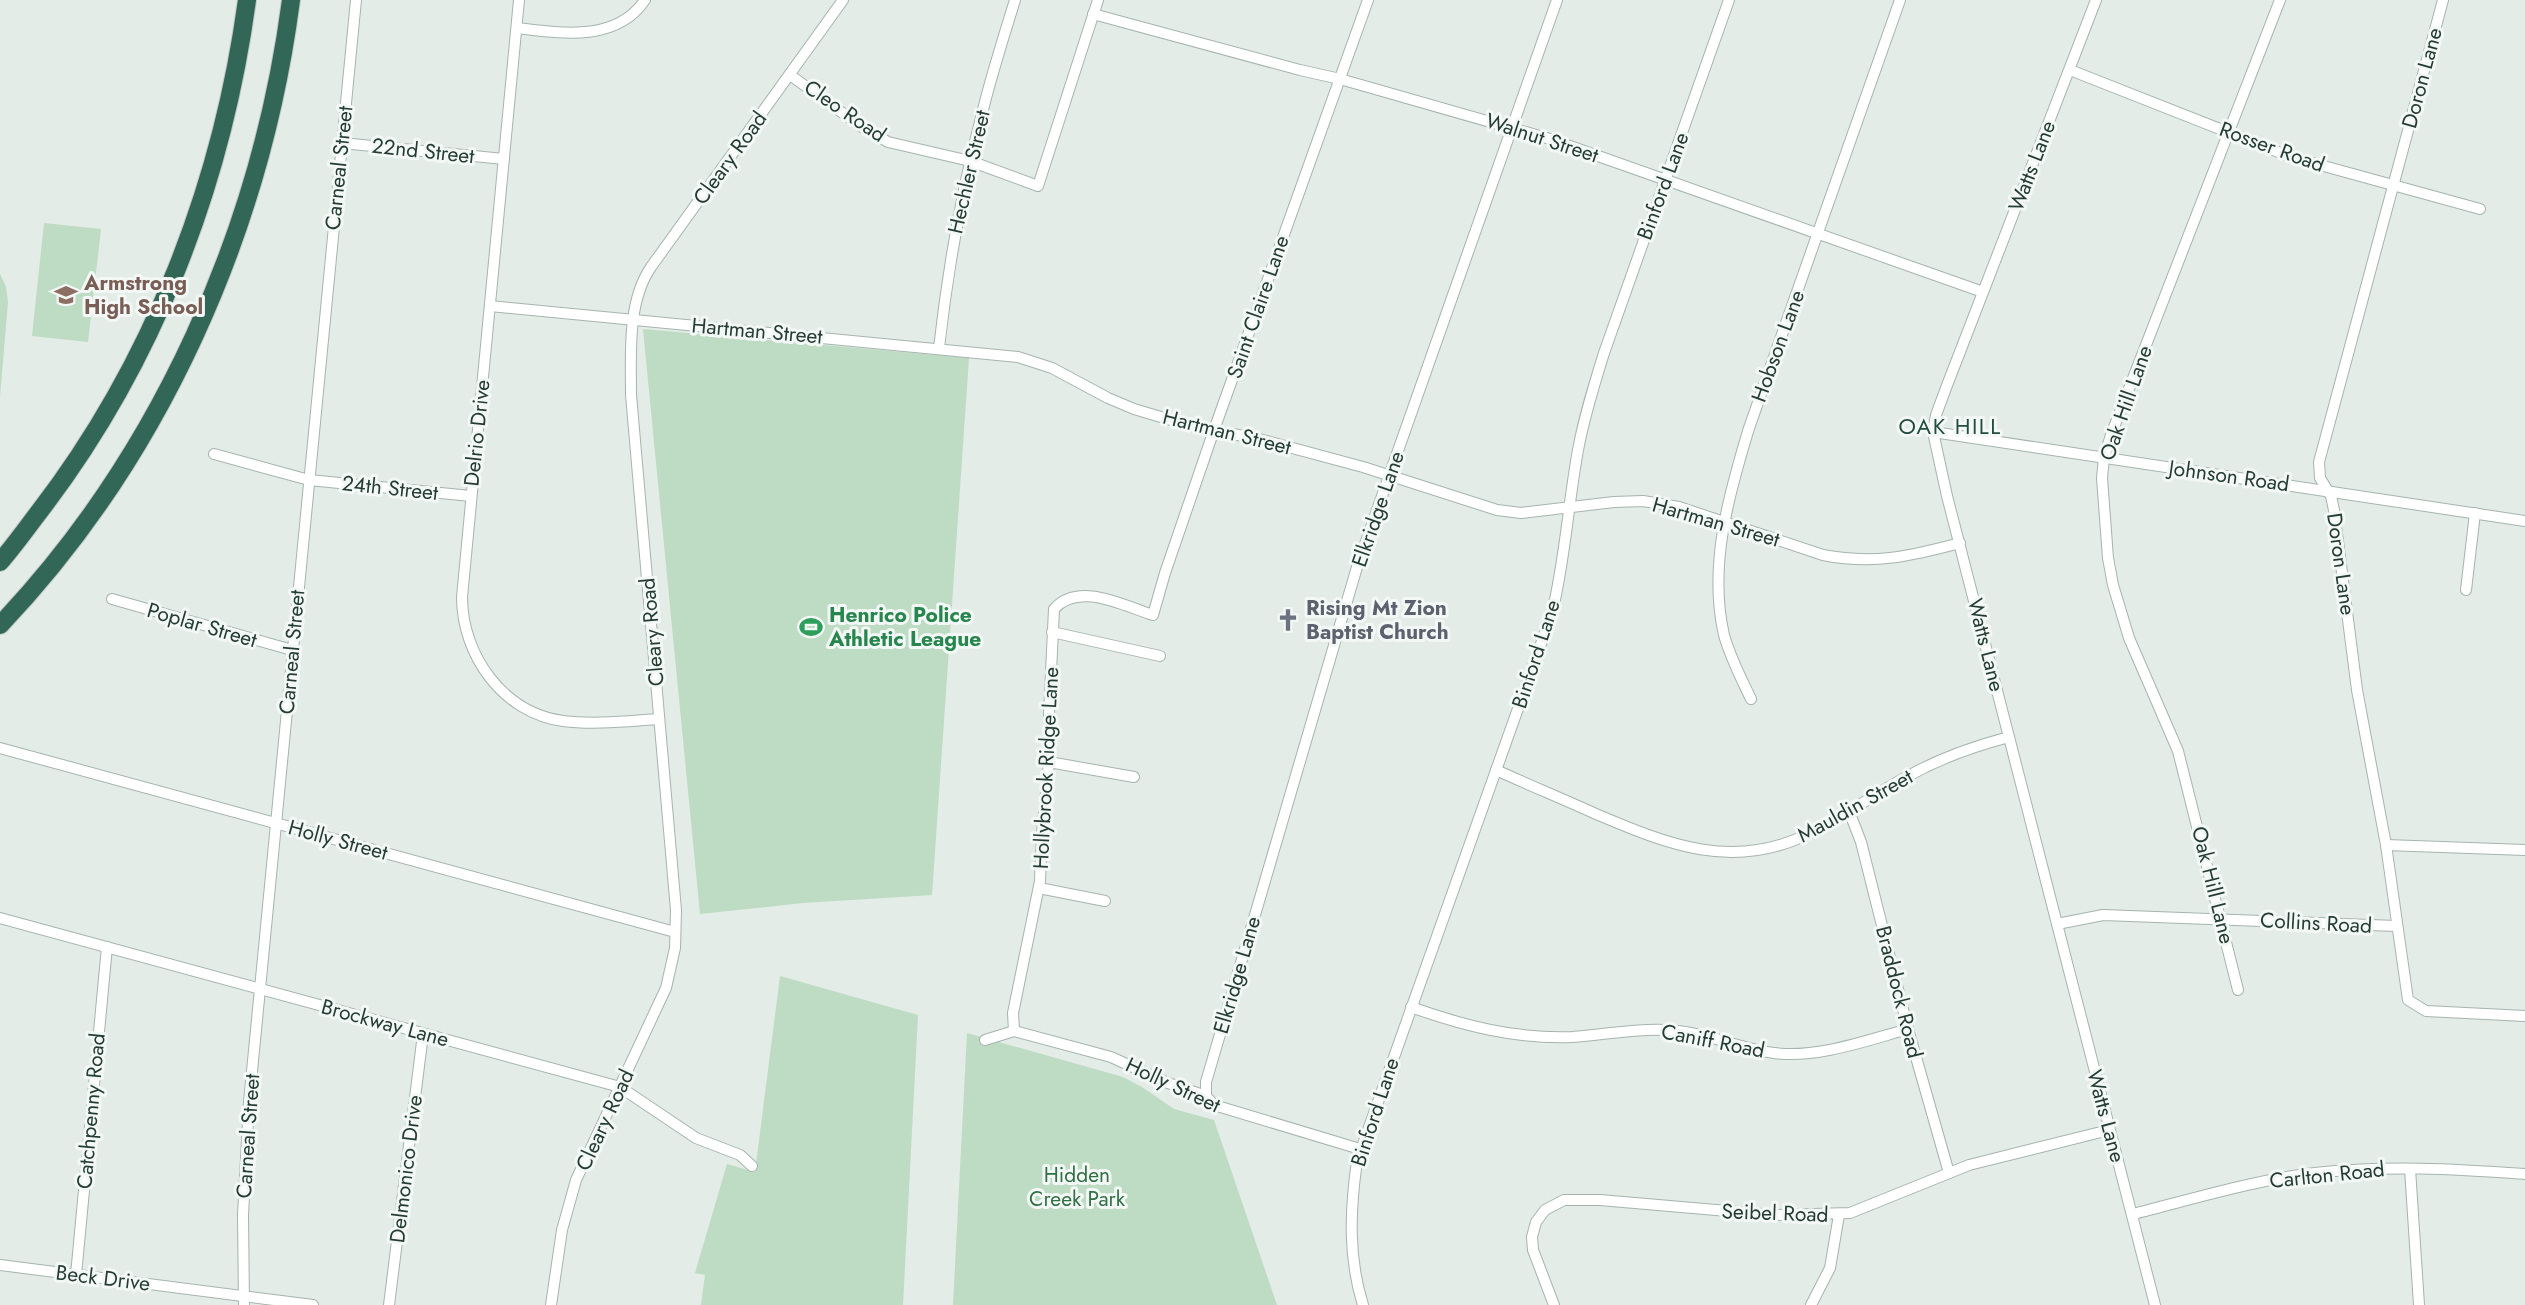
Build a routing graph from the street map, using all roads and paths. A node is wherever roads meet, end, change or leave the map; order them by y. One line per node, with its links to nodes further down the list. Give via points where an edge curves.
1 (247, 0): 47 (highway, via 237,64 219,137 190,233 161,309 108,412 58,487)
2 (291, 0): 51 (highway, via 277,83 252,186 206,308 159,403 111,484 60,555)
3 (356, 0): 23 (street, Carneal Street)
4 (519, 0): 17 (street, Delrio Drive)
5 (645, 0): 17 (street, via 618,24 593,33)
6 (843, 0): 19 (street, Cleary Road)
7 (1015, 0): 25 (street, Hechler Street)
8 (1098, 0): 16 (street)
9 (1368, 0): 20 (street, Saint Claire Lane)
10 (1557, 0): 21 (street, Elkridge Lane)
11 (1729, 0): 26 (street, Binford Lane)
12 (1900, 0): 29 (street, Hobson Lane)
13 (2096, 0): 18 (street, Watts Lane)
14 (2280, 0): 22 (street, Oak Hill Lane)
15 (2443, 0): 27 (street, Doron Lane)
16 (1093, 14): 20 (street, Walnut Street); 25 (street, Cleo Road, via 1038,186)
17 (516, 28): 24 (street, Delrio Drive)
18 (2070, 70): 22 (street, Rosser Road); 30 (street, Watts Lane)
19 (790, 75): 25 (street, Cleo Road, via 888,142); 32 (street, Cleary Road, via 643,278)
20 (1340, 79): 21 (street, Walnut Street); 34 (street, Saint Claire Lane)
21 (1513, 127): 26 (street, Walnut Street); 38 (street, Elkridge Lane)
22 (2229, 133): 27 (street, Rosser Road, via 2291,157); 37 (street, Oak Hill Lane)
23 (342, 143): 24 (street, 22nd Street); 39 (street, Carneal Street)
24 (504, 159): 31 (street, Delrio Drive)
25 (970, 161): 33 (street, Hechler Street, via 951,256)
26 (1665, 180): 29 (street, Walnut Street); 42 (street, Binford Lane, via 1590,397)
27 (2393, 186): 28 (street, Rosser Road); 40 (street, Doron Lane, via 2319,462)
28 (2480, 209)
29 (1818, 234): 30 (street, Walnut Street); 45 (street, Hobson Lane, via 1749,428)
30 (1983, 292): 35 (street, Watts Lane)
31 (490, 306): 32 (street, Hartman Street); 41 (street, Delrio Drive)
32 (634, 320): 33 (street, Hartman Street); 56 (street, Cleary Road, via 631,395)
33 (939, 348): 34 (street, Hartman Street, via 1038,362 1117,402)
34 (1214, 430): 38 (street, Hartman Street); 50 (street, Saint Claire Lane)
35 (1933, 432): 37 (street, Johnson Road); 46 (street, Watts Lane)
36 (214, 454): 39 (street, 24th Street)
37 (2104, 457): 40 (street, Johnson Road); 69 (street, Oak Hill Lane, via 2103,507 2113,585 2129,638 2178,752)
38 (1390, 475): 42 (street, Hartman Street, via 1504,511 1521,513); 83 (street, Elkridge Lane, via 1341,622 1206,1082)
39 (309, 480): 41 (street, 24th Street); 53 (street, Carneal Street)
40 (2326, 490): 43 (street, Johnson Road); 64 (street, Doron Lane, via 2334,510 2357,690)
41 (471, 496): 56 (street, Delrio Drive, via 462,612 470,645 488,676 513,700 554,719 581,723)
42 (1570, 507): 45 (street, Hartman Street, via 1643,501 1679,507); 60 (street, Binford Lane, via 1552,613)
43 (2475, 513): 44 (street, Johnson Road); 48 (street)
44 (2525, 521)
45 (1725, 522): 46 (street, Hartman Street, via 1845,559 1884,560); 55 (street, Hobson Lane, via 1718,569 1719,607 1729,650)
46 (1960, 543): 57 (street, Watts Lane)
47 (0, 562)
48 (2466, 590)
49 (112, 599): 53 (street, Poplar Street)
50 (1153, 615): 52 (street, Hollybrook Ridge Lane, via 1089,596 1074,597 1054,609)
51 (0, 625)
52 (1052, 632): 54 (street); 59 (street, Hollybrook Ridge Lane)
53 (292, 650): 63 (street, Carneal Street)
54 (1160, 656)
55 (1751, 699)
56 (659, 719): 72 (street, Cleary Road)
57 (2009, 737): 62 (street, Mauldin Street, via 1940,760); 70 (street, Watts Lane)
58 (0, 748): 63 (street, Holly Street)
59 (1049, 762): 61 (street); 66 (street, Hollybrook Ridge Lane)
60 (1496, 770): 62 (street, Mauldin Street, via 1644,834 1696,850 1727,853 1780,845); 76 (street, Binford Lane)
61 (1134, 777)
62 (1849, 811): 78 (street, Braddock Road, via 1861,842)
63 (276, 824): 72 (street, Holly Street); 74 (street, Carneal Street)
64 (2386, 845): 65 (street); 71 (street, Doron Lane)
65 (2525, 850)
66 (1040, 888): 67 (street); 79 (street, Hollybrook Ridge Lane, via 1013,1013)
67 (1105, 901)
68 (0, 918): 73 (street, Brockway Lane)
69 (2222, 918): 70 (street, Collins Road, via 2103,915); 71 (street, Collins Road); 75 (street, Oak Hill Lane)
70 (2057, 924): 84 (street, Watts Lane)
71 (2396, 926): 77 (street, Doron Lane, via 2408,1000 2426,1011)
72 (675, 932): 82 (street, Cleary Road, via 666,988)
73 (107, 947): 74 (street, Brockway Lane); 93 (street, Catchpenny Road)
74 (260, 989): 80 (street, Brockway Lane); 94 (street, Carneal Street, via 245,1169)
75 (2238, 990)
76 (1411, 1007): 78 (street, Caniff Road, via 1477,1028 1523,1036 1668,1030 1785,1054 1817,1052); 85 (street, Binford Lane)
77 (2525, 1016)
78 (1908, 1029): 88 (street, Braddock Road)
79 (1014, 1031): 81 (street); 83 (street, Holly Street, via 1111,1057)
80 (423, 1034): 82 (street, Brockway Lane); 96 (street, Delmonico Drive)
81 (985, 1040)
82 (620, 1087): 86 (street, Brockway Lane, via 696,1138 740,1155); 97 (street, Cleary Road, via 568,1206)
83 (1206, 1096): 85 (street, Holly Street, via 1214,1105 1239,1114)
84 (2109, 1130): 88 (street, Seibel Road); 90 (street, Watts Lane)
85 (1360, 1149): 98 (street, Binford Lane, via 1350,1220 1352,1253)
86 (752, 1166)
87 (2410, 1168): 89 (street, Carlton Road); 90 (street, Carlton Road, via 2287,1177); 102 (street)
88 (1949, 1173): 91 (street, Seibel Road)
89 (2525, 1174)
90 (2133, 1214): 101 (street, Watts Lane)
91 (1839, 1215): 99 (street, Seibel Road, via 1774,1215 1578,1198 1556,1203 1545,1210 1533,1229 1533,1250); 100 (street, via 1830,1268)
92 (0, 1265): 93 (street, Beck Drive)
93 (76, 1275): 94 (street, Beck Drive)
94 (244, 1301): 95 (street, Beck Drive)
95 (313, 1305)
96 (389, 1305)
97 (551, 1305)
98 (1363, 1305)
99 (1554, 1305)
100 (1811, 1305)
101 (2155, 1305)
102 (2419, 1305)

